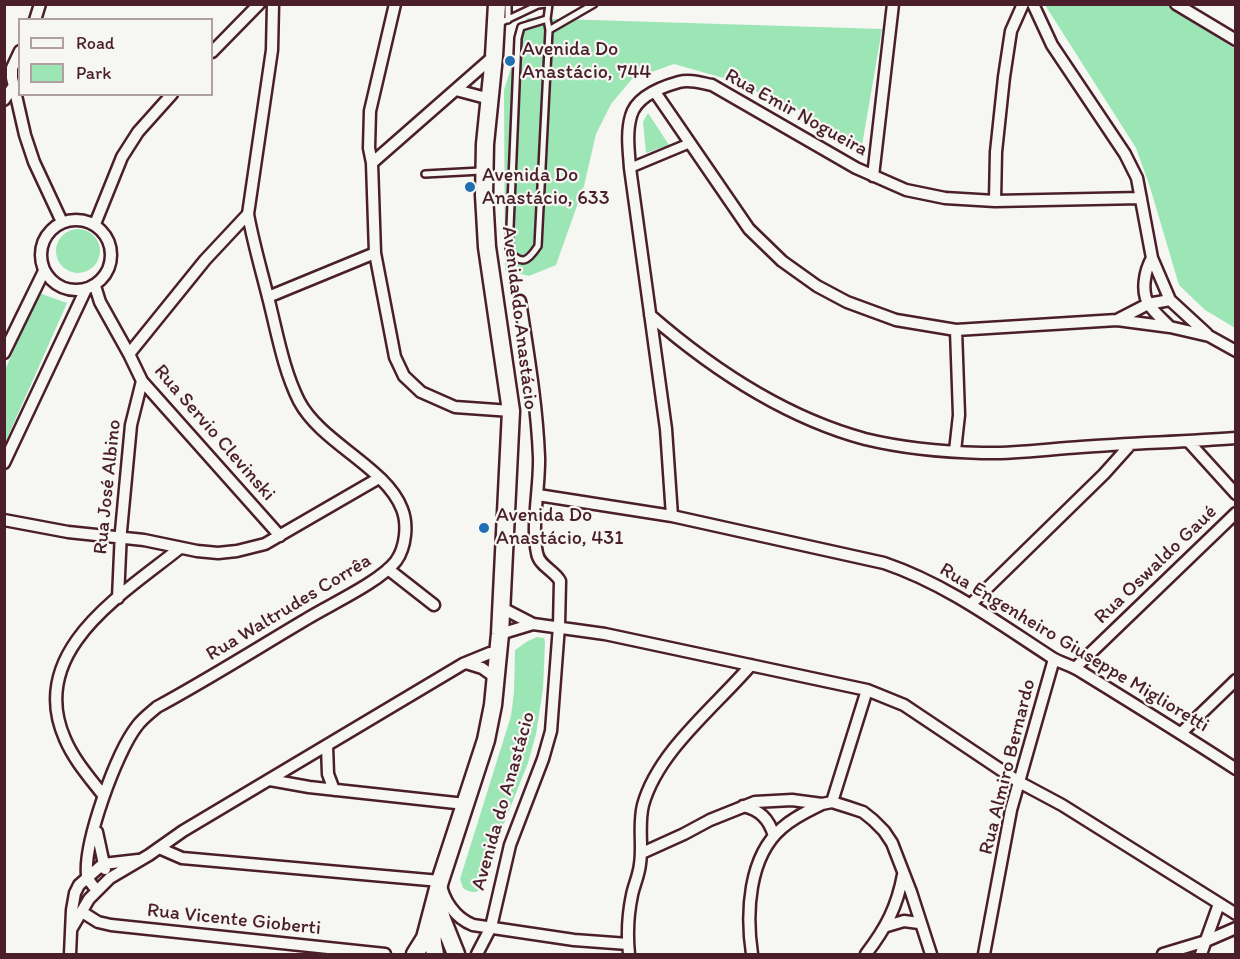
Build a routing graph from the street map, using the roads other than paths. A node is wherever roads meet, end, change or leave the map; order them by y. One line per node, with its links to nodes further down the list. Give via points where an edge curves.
1 (259, 4): 18 (street)
2 (273, 4): 36 (street, via 272,50)
3 (395, 4): 29 (street, via 370,111)
4 (497, 4): 15 (main road, Avenida do Anastácio)
5 (508, 4): 15 (lane)
6 (547, 4): 12 (lane); 14 (lane)
7 (594, 4): 16 (lane)
8 (893, 4): 33 (street)
9 (1023, 4): 35 (street, via 1011,31 1004,77)
10 (1033, 4): 34 (street, via 1052,45 1125,153)
11 (1176, 4): 13 (street)
12 (537, 5): 15 (lane)
13 (1190, 8): 17 (street)
14 (547, 19): 16 (lane); 16 (lane, via 521,27 518,38 509,251 522,261 532,256 538,246)
15 (502, 22): 20 (main road, Avenida do Anastácio)
16 (549, 30)
17 (1236, 40)
18 (214, 46)
19 (18, 54): 21 (street)
20 (494, 56): 23 (street); 26 (main road, Avenida do Anastácio)
21 (8, 69): 22 (street)
22 (13, 87): 27 (street); 37 (street, via 34,162)
23 (456, 90): 26 (street); 29 (street)
24 (655, 92): 28 (street); 30 (street, Rua Emir Nogueira, via 638,101 631,114); 33 (street, Rua Emir Nogueira, via 680,82 712,86)
25 (170, 96): 38 (street, via 122,157)
26 (490, 99): 31 (main road, Avenida do Anastácio)
27 (4, 100)
28 (690, 143): 30 (street); 50 (street, via 749,229 782,261 817,286 896,320)
29 (372, 163): 39 (street)
30 (630, 168): 47 (street, Rua Emir Nogueira)
31 (485, 170): 32 (lane); 56 (main road, Avenida do Anastácio, via 487,247)
32 (425, 174)
33 (873, 176): 35 (street, Rua Emir Nogueira, via 906,190 945,198)
34 (1141, 198): 35 (street, Rua Emir Nogueira); 40 (street)
35 (995, 201)
36 (248, 214): 43 (street, Rua Waltrudes Corrêa); 54 (street)
37 (62, 222): 38 (street, via 73,219); 41 (street, via 50,230 42,243)
38 (95, 224): 42 (street, via 106,234 112,262 105,276)
39 (375, 253): 43 (street); 56 (street, via 388,329 404,376 421,392 455,407)
40 (1152, 258): 44 (street); 46 (street, via 1145,283)
41 (44, 271): 42 (street, via 69,290); 53 (street)
42 (90, 287): 54 (street, Rua Servio Clevinski); 61 (street)
43 (268, 297): 62 (street, Rua Waltrudes Corrêa, via 300,403 318,427)
44 (1170, 300): 46 (street); 51 (street)
45 (520, 302): 64 (street, Avenida do Anastácio, via 537,425)
46 (1148, 304): 48 (street); 49 (street)
47 (650, 315): 60 (street, via 684,345 726,373 807,419 865,439); 66 (street, Rua Emir Nogueira, via 666,429)
48 (1117, 320): 49 (street); 50 (street)
49 (1170, 327): 51 (street)
50 (956, 330): 60 (street, via 959,416)
51 (1209, 336): 52 (street)
52 (1236, 351)
53 (4, 353)
54 (129, 354): 55 (street, Rua Servio Clevinski)
55 (142, 381): 68 (street, Rua Servio Clevinski); 69 (street, Rua José Albino, via 132,425)
56 (511, 411): 75 (main road, Avenida do Anastácio)
57 (1236, 438): 58 (street)
58 (1188, 441): 59 (street); 63 (street)
59 (1130, 445): 60 (street, via 992,453); 73 (street)
60 (955, 451)
61 (4, 463)
62 (379, 478): 68 (street); 71 (street, Rua Waltrudes Corrêa, via 402,509 405,531 404,548)
63 (1236, 494)
64 (538, 495): 66 (street, Rua Engenheiro Giuseppe Miglioretti); 77 (street, Avenida do Anastácio, via 537,553 560,581)
65 (1236, 513): 83 (street, Rua Oswaldo Gaué)
66 (672, 516): 73 (street, Rua Engenheiro Giuseppe Miglioretti, via 884,562)
67 (4, 520): 69 (street)
68 (280, 536): 70 (street, via 249,550 218,553)
69 (120, 538): 70 (street); 72 (street, Rua José Albino)
70 (180, 548): 72 (street)
71 (388, 569): 74 (street); 93 (street, Rua Waltrudes Corrêa, via 157,707 135,728)
72 (118, 598): 93 (street, via 73,642 59,674 57,690 64,736 80,766)
73 (972, 603): 80 (street, Rua Engenheiro Giuseppe Miglioretti)
74 (434, 605)
75 (502, 608): 76 (street); 78 (main road, Avenida do Anastácio)
76 (533, 624): 77 (street); 78 (street)
77 (559, 626): 82 (street); 114 (street, Avenida do Anastácio, via 551,731 510,845)
78 (500, 634): 79 (main road, Avenida do Anastácio)
79 (498, 653): 81 (street); 84 (main road, Avenida do Anastácio)
80 (1054, 659): 83 (street, Rua Engenheiro Giuseppe Miglioretti); 91 (street, Rua Almiro Bernardo)
81 (466, 663): 84 (street); 88 (street)
82 (751, 665): 86 (street); 100 (street, via 658,771 643,806)
83 (1075, 668): 87 (street, Rua Engenheiro Giuseppe Miglioretti)
84 (496, 678): 95 (main road, Avenida do Anastácio, via 490,724)
85 (1236, 680): 87 (street)
86 (867, 690): 91 (street, via 904,705); 94 (street)
87 (1181, 733): 89 (street, Rua Engenheiro Giuseppe Miglioretti)
88 (327, 746): 90 (street); 92 (street, via 328,774)
89 (1236, 769)
90 (270, 780): 92 (street); 99 (street)
91 (1019, 782): 108 (street); 129 (street, Rua Almiro Bernardo)
92 (334, 790): 95 (street)
93 (103, 795): 97 (street, Rua Waltrudes Corrêa)
94 (827, 803): 96 (street, via 763,800); 98 (street, via 795,818); 103 (street, via 863,812 879,825 892,843)
95 (465, 804): 106 (main road, Avenida do Anastácio)
96 (742, 806): 98 (street, via 761,814); 100 (street)
97 (96, 826): 102 (street, Rua Waltrudes Corrêa); 104 (street, Rua Waltrudes Corrêa)
98 (774, 836): 126 (street, via 758,867 752,890)
99 (159, 848): 101 (street); 106 (street, via 182,858)
100 (642, 853): 119 (street, via 632,894)
101 (141, 860): 102 (street); 105 (street)
102 (103, 864): 104 (street, Rua Waltrudes Corrêa); 105 (street)
103 (903, 875): 112 (street); 113 (street)
104 (87, 876): 107 (street); 115 (street, Rua Waltrudes Corrêa, via 75,893)
105 (110, 878): 107 (street)
106 (438, 889): 111 (main road, Avenida do Anastácio); 114 (street, Avenida do Anastácio, via 461,921); 124 (main road, via 442,919)
107 (97, 890): 109 (street)
108 (1219, 904): 110 (street); 117 (street)
109 (82, 912): 115 (street); 121 (street, Rua Vicente Gioberti, via 98,922 130,928)
110 (1236, 914)
111 (432, 916): 118 (main road, Avenida do Anastácio); 123 (main road)
112 (920, 923): 113 (street, via 903,921); 128 (street)
113 (887, 926): 127 (street)
114 (491, 927): 119 (street); 125 (street, Avenida do Anastácio)
115 (72, 928): 120 (street, Rua Waltrudes Corrêa)
116 (1236, 928): 117 (street)
117 (1206, 941): 130 (street); 131 (street)
118 (424, 946): 122 (main road, Avenida do Anastácio)
119 (628, 949)
120 (70, 954)
121 (385, 954)
122 (416, 954)
123 (435, 954)
124 (456, 954)
125 (477, 954)
126 (752, 954)
127 (866, 954)
128 (931, 954)
129 (984, 954)
130 (1163, 954)
131 (1201, 954)

